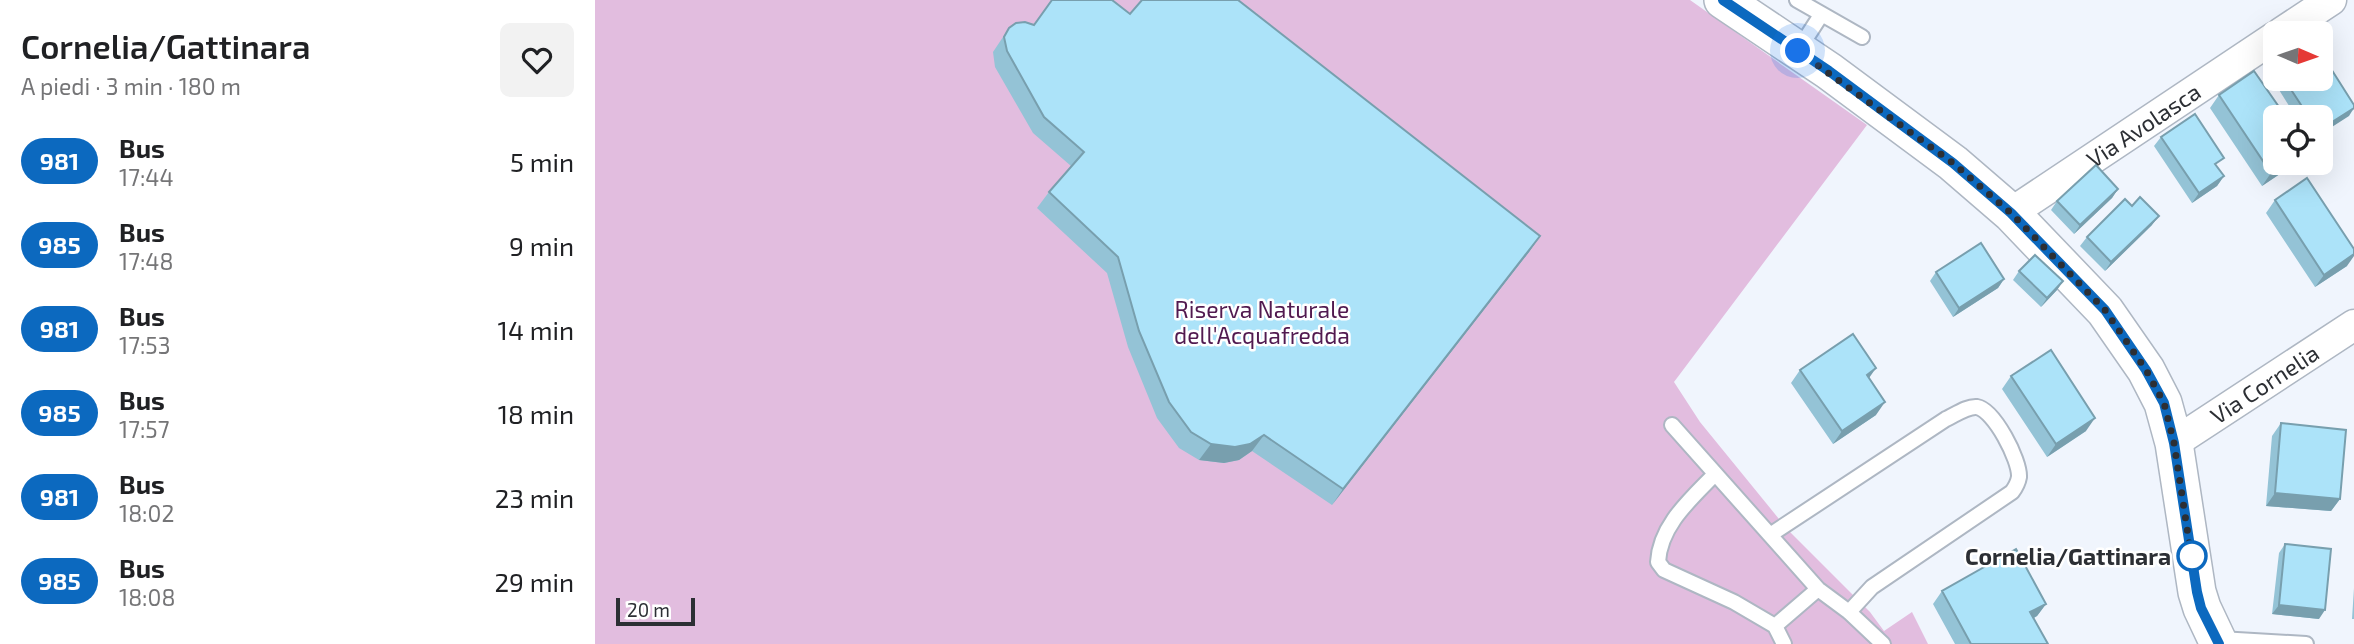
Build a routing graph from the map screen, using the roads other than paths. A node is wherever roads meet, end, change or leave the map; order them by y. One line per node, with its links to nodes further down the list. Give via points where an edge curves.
1 (1723, 0): 8 (street)
2 (1797, 0): 4 (lane)
3 (2331, 0): 5 (street)
4 (1821, 15): 6 (lane); 8 (lane)
5 (2299, 21)
6 (1862, 37)
7 (2263, 45): 9 (street, Via Avolasca)
8 (1798, 51): 9 (street, via 1953,163)
9 (2011, 213): 12 (street, via 2115,324 2161,397)
10 (2354, 325): 12 (street, Via Cornelia)
11 (1672, 425): 13 (lane)
12 (2174, 443): 18 (street, via 2197,592)
13 (1715, 474): 14 (lane); 17 (lane, via 1663,534 1658,562 1664,570)
14 (1770, 535): 15 (lane); 16 (lane, via 1946,419 1972,407 1992,416 2013,453 2019,475 2012,492 1872,587)
15 (1818, 589): 16 (lane); 17 (lane)
16 (1849, 612): 20 (lane)
17 (1775, 626): 19 (lane)
18 (2213, 641): 21 (lane)
19 (1784, 644)
20 (1883, 644)
21 (2306, 644)

